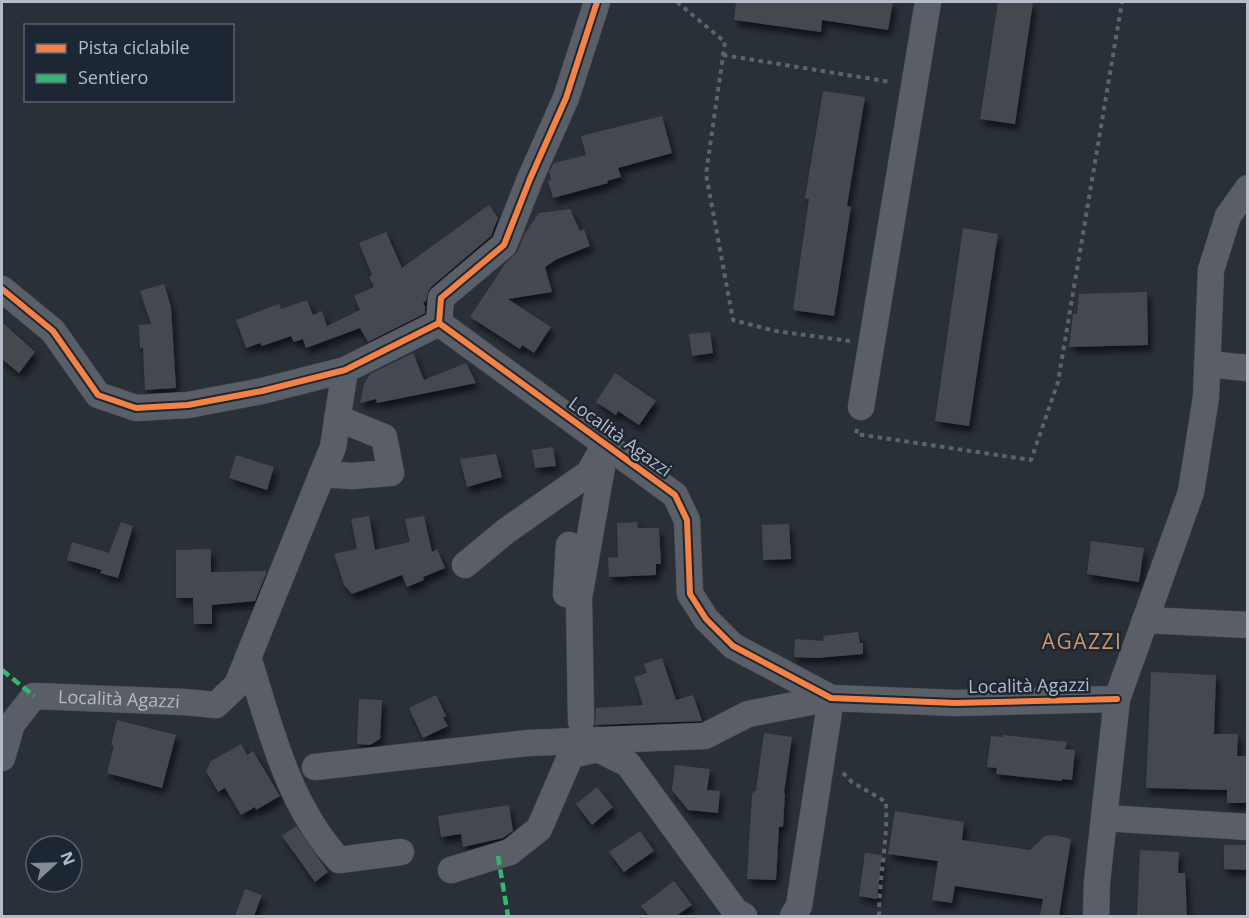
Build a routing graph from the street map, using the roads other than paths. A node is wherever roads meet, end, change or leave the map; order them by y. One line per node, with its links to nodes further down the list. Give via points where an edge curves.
1 (597, 2): 5 (street, via 566,98 504,245 441,298)
2 (928, 2): 9 (street)
3 (1248, 188): 6 (street, via 1228,216 1211,270)
4 (2, 289): 8 (street, via 53,331 98,395 136,408 188,405)
5 (439, 323): 8 (street); 11 (street, Località Agazzi)
6 (1207, 364): 7 (street); 15 (street, via 1206,397 1191,492)
7 (1248, 368)
8 (345, 370): 10 (street, Località Agazzi)
9 (861, 407)
10 (338, 418): 12 (street, Località Agazzi, via 333,447); 12 (street, via 384,437 391,473)
11 (606, 444): 14 (street, via 589,472); 18 (street, Località Agazzi, via 675,495 687,520 690,594 706,619 733,646); 20 (street, via 579,598)
12 (322, 474): 17 (street, Località Agazzi)
13 (569, 544): 20 (street, via 563,646)
14 (465, 565)
15 (1145, 620): 16 (street); 19 (street)
16 (1248, 626)
17 (248, 657): 21 (street, Località Agazzi, via 237,685 216,705 34,696 12,724); 25 (street, via 286,773 321,841 339,860)
18 (831, 698): 19 (street, Località Agazzi, via 955,703); 20 (street, Località Agazzi, via 748,714 705,736); 28 (street, via 800,906)
19 (1117, 699): 23 (street)
20 (576, 731): 22 (street, Località Agazzi, via 528,743)
21 (2, 758)
22 (315, 766)
23 (1104, 818): 24 (street); 29 (street)
24 (1248, 827)
25 (401, 852)
26 (452, 870): 27 (street, via 510,852 539,829 572,754 598,749 628,764 736,912)
27 (744, 916)
28 (793, 916)
29 (1096, 916)

